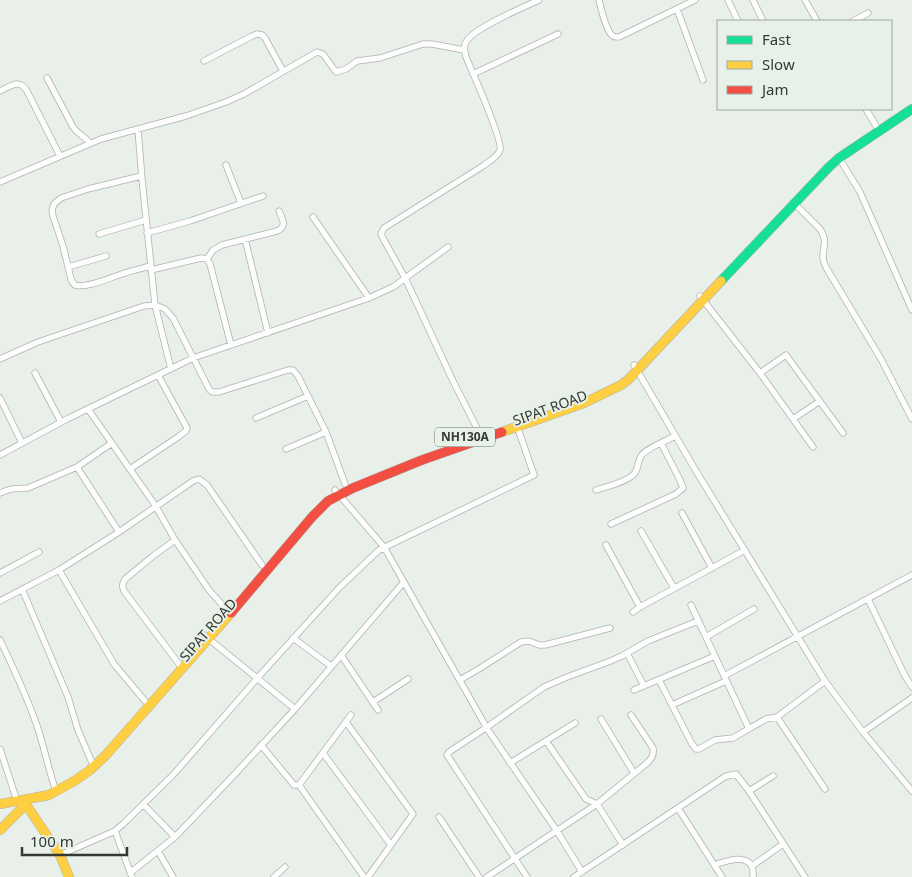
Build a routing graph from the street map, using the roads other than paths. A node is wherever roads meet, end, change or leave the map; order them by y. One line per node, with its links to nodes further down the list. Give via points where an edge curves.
1 (539, 0): 14 (street, via 472,35 467,39)
2 (599, 0): 7 (street, via 610,34 616,38)
3 (695, 0): 7 (street)
4 (728, 0): 9 (street)
5 (753, 0): 10 (street)
6 (807, 1): 11 (street)
7 (677, 9): 19 (street)
8 (868, 13): 12 (street)
9 (738, 20)
10 (763, 20)
11 (816, 20)
12 (855, 20)
13 (558, 34): 17 (street)
14 (464, 50): 16 (street, via 423,44 380,58 357,61 338,72 333,70 323,54 317,52); 17 (street)
15 (204, 61): 16 (street, via 258,34 266,38)
16 (283, 71): 25 (street, via 226,102)
17 (473, 74): 46 (street, via 500,142 500,151 483,166 384,228 382,237)
18 (47, 78): 26 (street, via 73,127)
19 (703, 80)
20 (0, 91): 27 (street, via 22,85)
21 (912, 102): 24 (main road, SIPAT ROAD / NH130A)
22 (912, 109): 28 (main road, SIPAT ROAD / NH130A)
23 (867, 110): 24 (street)
24 (876, 126): 48 (main road, SIPAT ROAD / NH130A, via 842,150 793,194)
25 (138, 129): 26 (street); 30 (street)
26 (90, 143): 27 (street)
27 (60, 156): 31 (street)
28 (840, 158): 34 (main road, SIPAT ROAD / NH130A); 50 (street, via 860,192)
29 (226, 165): 33 (street)
30 (141, 176): 37 (street); 44 (street, via 88,188 54,204 53,216)
31 (0, 182)
32 (263, 196): 33 (street)
33 (241, 203): 38 (street)
34 (794, 203): 48 (main road, SIPAT ROAD / NH130A); 66 (street, via 823,233 823,260 827,269)
35 (279, 211): 40 (street, via 282,228)
36 (313, 217): 47 (street)
37 (146, 220): 38 (street); 39 (street)
38 (147, 233): 45 (street)
39 (99, 234)
40 (245, 239): 43 (street, via 216,247); 51 (street)
41 (448, 247): 46 (street)
42 (106, 256): 44 (street)
43 (207, 259): 45 (street); 52 (street)
44 (68, 267): 45 (street, via 72,282 80,286)
45 (151, 268): 49 (street)
46 (406, 278): 47 (street); 71 (street)
47 (369, 298): 51 (street)
48 (702, 298): 55 (main road, SIPAT ROAD / NH130A); 58 (street)
49 (155, 305): 53 (street, via 38,342); 54 (street, via 165,309 173,318); 56 (street)
50 (912, 310)
51 (268, 333): 52 (street)
52 (231, 345): 54 (street)
53 (0, 358)
54 (193, 358): 56 (street); 60 (street, via 212,392 291,369)
55 (636, 368): 68 (main road, SIPAT ROAD / NH130A, via 622,384 584,403); 71 (main road, SIPAT ROAD / NH130A, via 592,393); 72 (street)
56 (171, 369): 59 (street)
57 (35, 373): 67 (street)
58 (760, 373): 62 (street, via 786,355); 65 (street)
59 (158, 375): 63 (street); 80 (street, via 187,428)
60 (308, 396): 64 (street); 69 (street)
61 (0, 398): 73 (street)
62 (820, 401): 65 (street); 70 (street)
63 (88, 409): 67 (street); 74 (street)
64 (256, 418)
65 (793, 419): 76 (street)
66 (912, 419)
67 (61, 422): 73 (street)
68 (517, 426): 71 (main road, SIPAT ROAD / NH130A); 92 (street, via 534,475)
69 (326, 432): 77 (street); 81 (street)
70 (843, 433)
71 (481, 435): 81 (main road, SIPAT ROAD / NH130A, via 447,443); 83 (main road, SIPAT ROAD / NH130A)
72 (675, 436): 75 (street); 93 (street)
73 (22, 443): 78 (street)
74 (112, 443): 79 (street); 80 (street)
75 (661, 443): 82 (street, via 641,456 634,475); 87 (street, via 682,488 676,494)
76 (813, 447)
77 (286, 449)
78 (0, 454)
79 (76, 467): 84 (street, via 28,488); 89 (street)
80 (130, 469): 85 (street)
81 (345, 484): 83 (main road, SIPAT ROAD / NH130A)
82 (596, 490)
83 (336, 492): 92 (street); 95 (main road, SIPAT ROAD / NH130A, via 323,498); 113 (main road, SIPAT ROAD / NH130A)
84 (0, 493)
85 (155, 506): 89 (street); 90 (street); 95 (street, via 199,478)
86 (682, 513): 96 (street)
87 (611, 524)
88 (641, 531): 101 (street)
89 (119, 532): 97 (street)
90 (175, 540): 107 (street); 120 (street, via 126,579 122,587)
91 (606, 545): 106 (street)
92 (384, 548): 100 (street); 115 (street, via 339,588)
93 (745, 550): 96 (street); 112 (street)
94 (39, 552): 98 (street)
95 (262, 565): 107 (main road, SIPAT ROAD / NH130A)
96 (712, 568): 101 (street)
97 (58, 570): 102 (street); 132 (street, via 109,657)
98 (0, 573)
99 (912, 575): 103 (street)
100 (404, 582): 118 (street); 125 (street)
101 (674, 588): 106 (street)
102 (22, 589): 104 (street); 151 (street, via 68,697)
103 (868, 598): 112 (street); 129 (street)
104 (0, 601)
105 (691, 605): 110 (street)
106 (640, 607): 109 (street)
107 (226, 609): 113 (main road, SIPAT ROAD / NH130A)
108 (754, 610): 114 (street)
109 (634, 612)
110 (698, 621): 114 (street); 117 (street)
111 (610, 628): 125 (street, via 545,645 521,642)
112 (798, 636): 124 (street); 127 (street)
113 (206, 637): 120 (main road, SIPAT ROAD / NH130A); 122 (street); 151 (main road, SIPAT ROAD / NH130A, via 105,756)
114 (706, 637): 119 (street)
115 (293, 638): 121 (street); 122 (street)
116 (0, 640): 155 (street, via 36,724)
117 (627, 653): 128 (street); 143 (street, via 544,687)
118 (341, 655): 121 (street); 133 (street)
119 (715, 656): 124 (street); 126 (street)
120 (179, 664): 132 (main road, SIPAT ROAD / NH130A)
121 (332, 666): 135 (street)
122 (257, 678): 135 (street); 161 (street, via 173,775)
123 (408, 679): 133 (street)
124 (725, 679): 134 (street); 144 (street)
125 (460, 680): 143 (street)
126 (659, 680): 128 (street); 134 (street)
127 (825, 681): 139 (street); 145 (street)
128 (644, 686): 130 (street)
129 (912, 687)
130 (634, 690)
131 (912, 698): 145 (street)
132 (144, 701): 151 (main road, SIPAT ROAD / NH130A)
133 (372, 702): 136 (street)
134 (672, 705): 144 (street, via 696,749 714,740 733,738)
135 (295, 709): 147 (street)
136 (378, 710)
137 (351, 715): 141 (street)
138 (631, 715): 152 (street, via 654,753)
139 (777, 717): 144 (street); 156 (street)
140 (601, 719): 152 (street)
141 (346, 722): 149 (street); 170 (street, via 413,814)
142 (575, 723): 146 (street)
143 (487, 728): 150 (street); 174 (street, via 447,755)
144 (749, 729)
145 (863, 732): 158 (street)
146 (546, 741): 150 (street); 162 (street, via 586,799)
147 (261, 745): 154 (street, via 294,785); 168 (street)
148 (0, 749): 159 (street)
149 (323, 753): 154 (street); 170 (street)
150 (510, 763): 167 (street)
151 (92, 764): 155 (main road, SIPAT ROAD / NH130A)
152 (634, 773): 162 (street)
153 (773, 776): 157 (street)
154 (299, 785): 183 (street)
155 (55, 788): 159 (main road, SIPAT ROAD / NH130A)
156 (826, 789)
157 (749, 791): 163 (street, via 736,774 731,774); 169 (street)
158 (912, 791)
159 (22, 802): 160 (main road, SIPAT ROAD / NH130A); 165 (main road); 173 (main road)
160 (0, 804)
161 (143, 804): 166 (street); 168 (street)
162 (597, 804): 167 (street); 171 (street)
163 (678, 808): 171 (street); 175 (street)
164 (438, 816): 185 (street)
165 (0, 830)
166 (115, 831): 173 (street); 179 (street)
167 (557, 831): 174 (street); 178 (street)
168 (175, 837): 172 (street)
169 (783, 844): 176 (street); 191 (street)
170 (391, 845): 184 (street)
171 (623, 845): 178 (street)
172 (158, 851): 179 (street); 181 (street)
173 (60, 855): 180 (main road)
174 (515, 858): 186 (street); 187 (street)
175 (714, 865): 176 (street, via 741,859); 189 (street)
176 (752, 866): 190 (street)
177 (285, 867): 182 (street)
178 (582, 872): 188 (street)
179 (131, 875)
180 (69, 877)
181 (173, 877)
182 (274, 877)
183 (364, 877)
184 (368, 877)
185 (479, 877)
186 (487, 877)
187 (528, 877)
188 (574, 877)
189 (722, 877)
190 (753, 877)
191 (805, 877)

